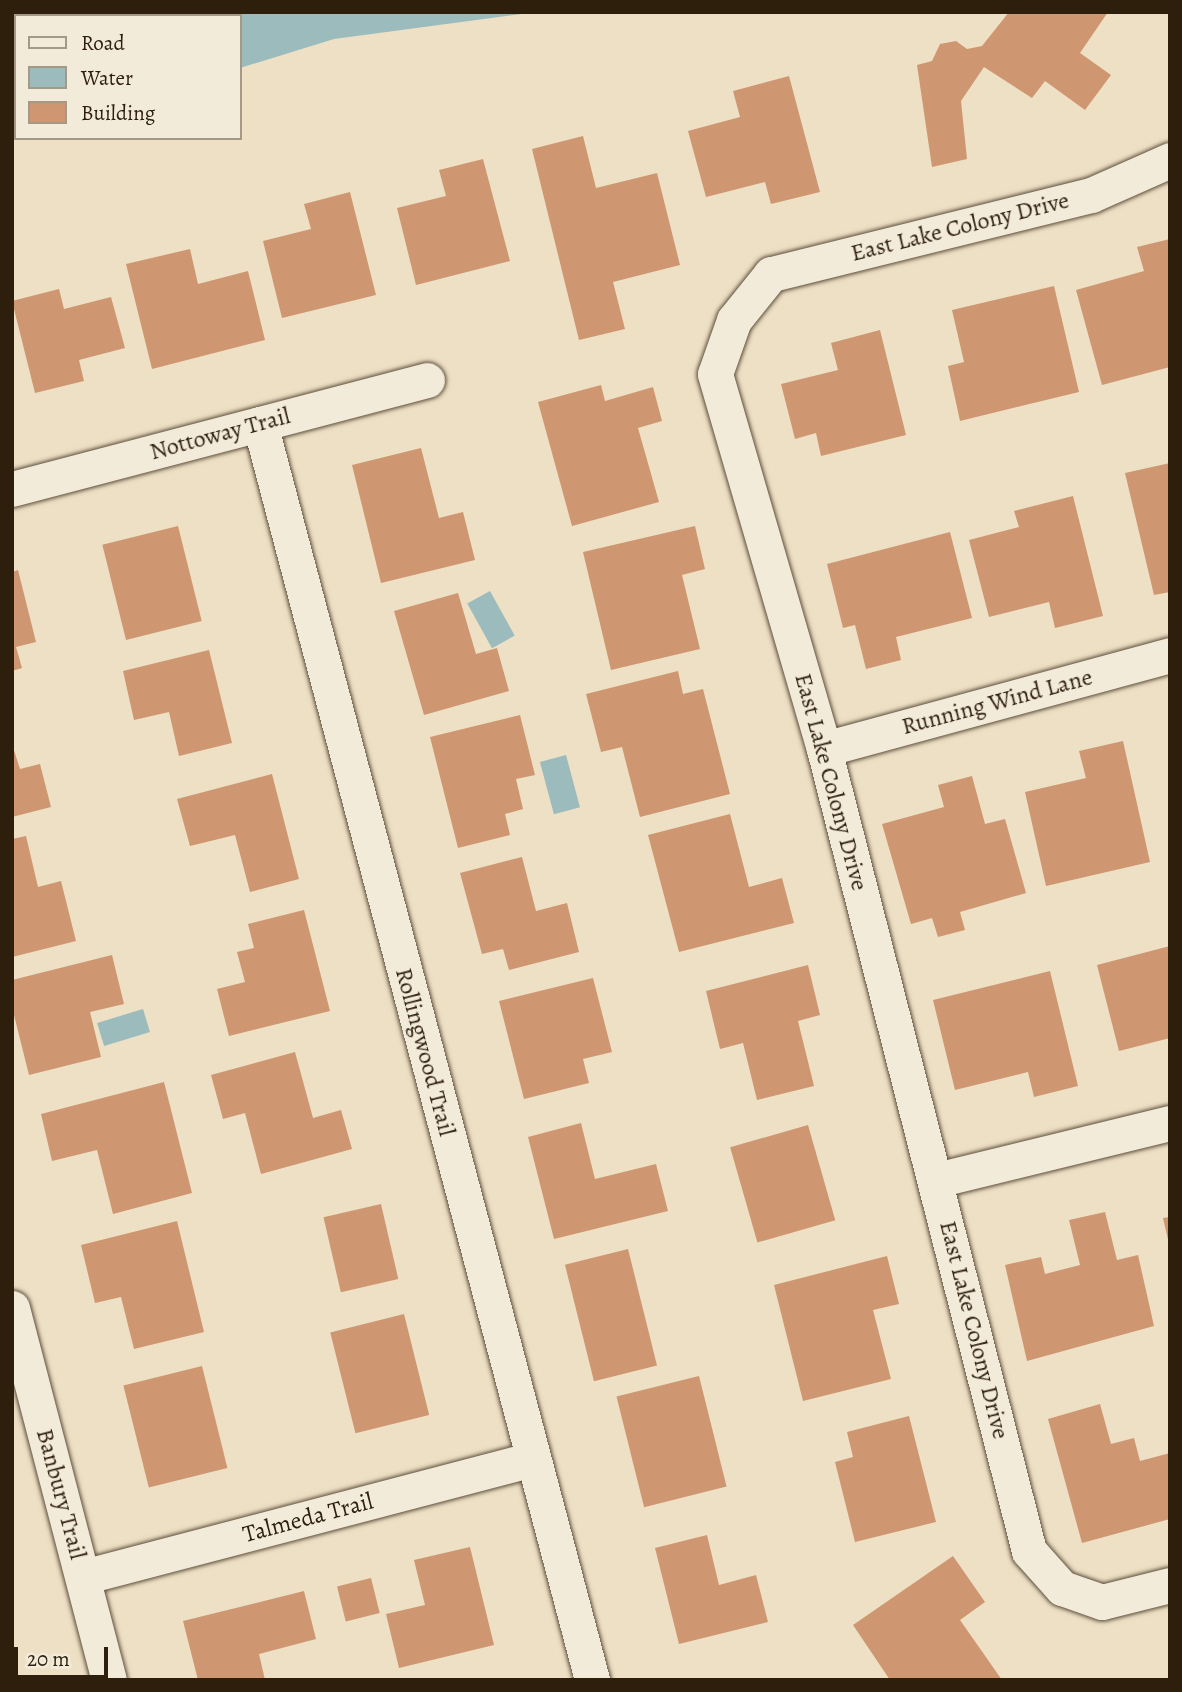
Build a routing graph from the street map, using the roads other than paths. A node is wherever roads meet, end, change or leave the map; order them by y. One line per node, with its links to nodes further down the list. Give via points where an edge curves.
1 (1170, 160): 6 (street, East Lake Colony Drive, via 1091,195 771,275 734,320 715,374)
2 (427, 380): 3 (street, Nottoway Trail)
3 (260, 424): 4 (street, Nottoway Trail); 10 (street, Rollingwood Trail)
4 (12, 489)
5 (1170, 655): 6 (street, Running Wind Lane)
6 (824, 749): 8 (street, East Lake Colony Drive)
7 (1170, 1123): 8 (street)
8 (936, 1180): 12 (street, East Lake Colony Drive, via 1029,1551 1062,1588 1102,1602)
9 (12, 1308): 11 (street, Banbury Trail)
10 (532, 1459): 11 (street, Talmeda Trail); 14 (street, Rollingwood Trail)
11 (83, 1577): 13 (street, Banbury Trail)
12 (1170, 1585)
13 (109, 1680)
14 (593, 1680)

